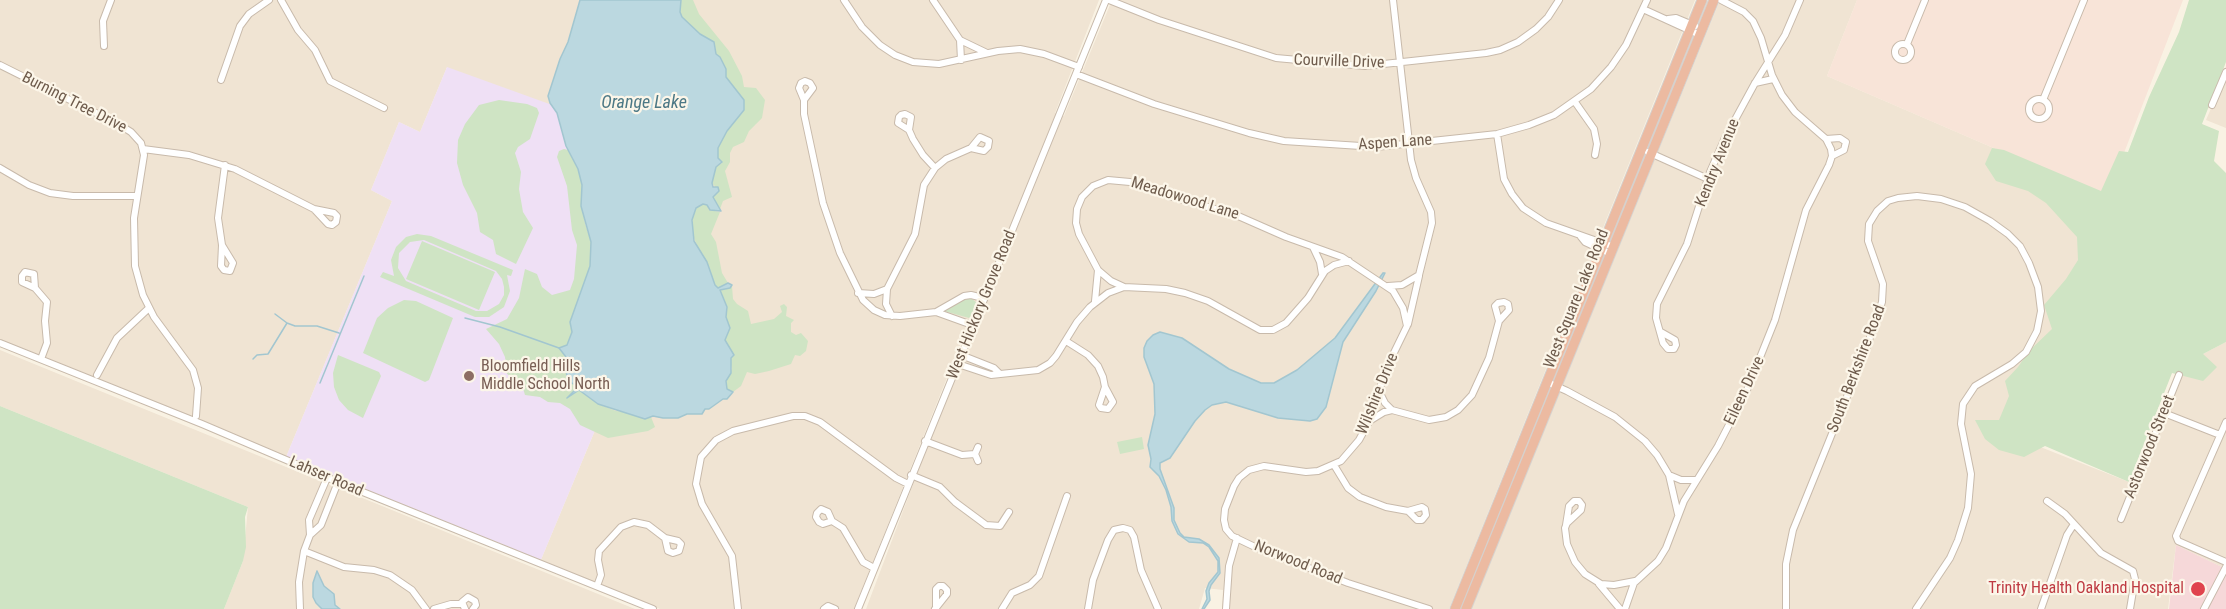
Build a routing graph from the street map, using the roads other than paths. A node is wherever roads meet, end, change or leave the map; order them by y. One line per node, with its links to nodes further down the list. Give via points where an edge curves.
1 (111, 0): 21 (street, via 103,21)
2 (269, 0): 30 (street, via 244,20)
3 (281, 0): 36 (street, via 315,50 330,81)
4 (844, 0): 23 (street, Aspen Lane, via 868,34 895,55 929,64)
5 (933, 0): 19 (street)
6 (1107, 0): 25 (street, Courville Drive, via 1284,60 1365,66); 27 (street, West Hickory Grove Road)
7 (1393, 0): 25 (street, Wilshire Drive)
8 (1559, 0): 25 (street, Courville Drive, via 1536,29 1506,48)
9 (1647, 0): 16 (street, Aspen Lane)
10 (1702, 0): 17 (highway, West Square Lake Road)
11 (1714, 0): 18 (highway, West Square Lake Road)
12 (1721, 0): 24 (street, Eileen Drive, via 1750,18 1760,34)
13 (1800, 0): 24 (street, Kendry Avenue)
14 (1925, 0): 20 (street)
15 (2084, 0): 33 (street)
16 (1643, 9): 17 (street, via 1668,19 1676,18); 34 (street, Aspen Lane, via 1618,57)
17 (1691, 28): 18 (street); 43 (highway, West Square Lake Road)
18 (1701, 32): 44 (highway, West Square Lake Road)
19 (960, 40): 22 (street); 23 (street)
20 (1907, 44)
21 (104, 46)
22 (987, 53): 23 (street, Aspen Lane); 27 (street, Aspen Lane, via 1025,50 1052,57)
23 (961, 60)
24 (1768, 62): 29 (street, Eileen Drive); 31 (street, Kendry Avenue)
25 (1400, 63): 40 (street, Wilshire Drive)
26 (0, 65): 42 (street, Burning Tree Drive, via 118,124 135,136)
27 (1077, 70): 40 (street, Aspen Lane, via 1154,104 1265,138 1361,147); 66 (street, West Hickory Grove Road)
28 (2226, 72): 35 (street)
29 (1773, 79): 31 (street); 39 (street, Eileen Drive, via 1791,108)
30 (221, 80)
31 (1755, 82): 50 (street, Kendry Avenue)
32 (804, 100): 65 (street, via 807,135 823,202)
33 (2043, 100)
34 (1575, 102): 38 (street, Aspen Lane, via 1541,121); 45 (street, via 1594,129)
35 (2212, 105)
36 (384, 108)
37 (909, 130): 49 (street)
38 (1497, 134): 40 (street, Aspen Lane); 55 (street, via 1502,174 1517,202 1540,220 1587,236)
39 (1826, 139): 46 (street, Eileen Drive); 46 (street, Eileen Drive, via 1840,138 1846,142 1842,152)
40 (1409, 144): 60 (street, Wilshire Drive, via 1414,172 1432,219)
41 (971, 148): 49 (street, via 952,155)
42 (143, 149): 47 (street); 51 (street)
43 (1642, 150): 44 (street); 55 (highway, West Square Lake Road)
44 (1652, 154): 50 (street); 56 (highway, West Square Lake Road)
45 (1595, 155)
46 (1832, 156): 99 (street, Eileen Drive, via 1806,210 1778,312 1757,367 1723,438)
47 (225, 165): 52 (street); 53 (street, via 218,218)
48 (0, 168): 51 (street, via 50,193)
49 (935, 168): 64 (street, via 922,190 915,234)
50 (1708, 179): 74 (street, Kendry Avenue, via 1687,244 1656,307)
51 (136, 196): 68 (street, via 135,266)
52 (314, 209)
53 (222, 245)
54 (1313, 246): 57 (street, Meadowood Lane); 58 (street, Meadowood Lane, via 1223,210 1130,182 1108,180 1085,194 1076,213 1079,234); 59 (street)
55 (1603, 246): 56 (street); 83 (highway, West Square Lake Road)
56 (1613, 250): 85 (highway, West Square Lake Road)
57 (1350, 261): 59 (street, via 1334,265); 61 (street, Meadowood Lane)
58 (1098, 270): 62 (street, Meadowood Lane); 67 (street)
59 (1322, 274): 62 (street, via 1286,323 1273,330 1260,330 1208,301 1185,293)
60 (1419, 275): 61 (street, via 1402,285); 73 (street, Wilshire Drive)
61 (1382, 283): 73 (street, via 1400,302)
62 (1124, 287): 67 (street)
63 (35, 288): 78 (street, via 48,306 47,343)
64 (887, 289): 65 (street, via 874,294); 70 (street, via 886,304)
65 (858, 292): 70 (street, via 869,306)
66 (983, 298): 69 (street, via 964,296); 72 (street, West Hickory Grove Road)
67 (1095, 301): 75 (street)
68 (149, 308): 81 (street, via 117,338); 89 (street, via 193,370 198,388)
69 (936, 312): 70 (street); 72 (street)
70 (892, 316)
71 (1499, 321): 87 (street, via 1482,375 1469,400 1458,410 1429,420)
72 (972, 325): 77 (street, West Hickory Grove Road)
73 (1407, 327): 86 (street, Wilshire Drive)
74 (1661, 332)
75 (1066, 341): 80 (street, via 1050,363 1038,370); 84 (street, via 1095,362)
76 (0, 343): 78 (street, Lahser Road)
77 (961, 355): 79 (street, West Hickory Grove Road); 80 (street)
78 (41, 359): 98 (street, Lahser Road)
79 (958, 364): 80 (street, via 991,375); 93 (street, West Hickory Grove Road)
80 (999, 373)
81 (97, 375)
82 (2179, 375): 88 (street, Astorwood Street)
83 (1547, 382): 85 (street); 136 (highway, West Square Lake Road)
84 (1105, 387)
85 (1557, 387): 97 (street, via 1629,427 1651,448); 137 (highway, West Square Lake Road)
86 (1379, 391): 87 (street); 90 (street, Wilshire Drive)
87 (1392, 411): 90 (street)
88 (2164, 413): 92 (street); 107 (street, Astorwood Street)
89 (196, 416)
90 (1370, 420): 95 (street, Wilshire Drive, via 1355,446)
91 (2226, 422): 92 (street)
92 (2220, 435): 115 (street, via 2176,538)
93 (925, 441): 94 (street, via 977,458); 96 (street, West Hickory Grove Road)
94 (978, 447)
95 (1334, 465): 104 (street, via 1356,495); 113 (street, via 1313,472 1263,466 1245,472 1234,486 1224,517 1226,529)
96 (911, 475): 101 (street, West Hickory Grove Road); 105 (street, via 940,487 986,525 1000,526)
97 (1670, 475): 99 (street); 106 (street)
98 (327, 478): 100 (street, Lahser Road); 111 (street, via 309,520)
99 (1696, 480): 106 (street, Eileen Drive)
100 (338, 482): 111 (street, via 321,525); 120 (street, Lahser Road)
101 (908, 484): 117 (street, West Hickory Grove Road); 127 (street, via 805,416 733,431 716,440 699,463 697,489 732,556)
102 (1067, 496): 131 (street, via 1039,576 1012,593)
103 (2047, 501): 109 (street)
104 (1408, 511)
105 (1009, 512)
106 (1678, 514): 118 (street, Eileen Drive, via 1663,553)
107 (2121, 519)
108 (832, 521): 117 (street, via 843,528 863,562)
109 (2074, 524): 142 (street); 143 (street, via 2101,553 2133,572)
110 (1566, 525): 119 (street, via 1572,557)
111 (310, 535): 114 (street)
112 (665, 538): 120 (street, via 644,523 621,527 599,551 601,575)
113 (1237, 538): 134 (street, Norwood Road, via 1229,567); 135 (street, Norwood Road, via 1333,578)
114 (304, 551): 122 (street, via 299,576); 123 (street, via 344,567 390,574 412,590)
115 (2226, 562)
116 (2226, 567): 144 (street)
117 (874, 568): 130 (street, West Hickory Grove Road)
118 (1636, 581): 119 (street, via 1610,585); 139 (street, Eileen Drive)
119 (1596, 582): 138 (street)
120 (597, 586): 126 (street, Lahser Road)
121 (464, 607): 124 (street, via 451,604); 125 (street, via 464,598 472,598 476,603)
122 (300, 609)
123 (426, 609)
124 (434, 609)
125 (473, 609)
126 (651, 609)
127 (738, 609)
128 (824, 609): 129 (street)
129 (835, 609)
130 (858, 609)
131 (1002, 609)
132 (1088, 609): 133 (street, via 1093,580 1108,540 1114,530 1123,528 1134,537)
133 (1158, 609)
134 (1226, 609)
135 (1429, 609)
136 (1455, 609)
137 (1466, 609)
138 (1620, 609)
139 (1625, 609)
140 (1786, 609): 141 (street, South Berkshire Road, via 1786,564 1793,530 1882,302 1882,282 1868,227 1882,205 1911,196 1965,207 2004,231 2027,258 2041,307 2033,342 2026,352 1978,384 1963,404 1961,429 1971,474 1968,508 1953,552)
141 (1916, 609)
142 (2041, 609)
143 (2130, 609)
144 (2204, 609)

